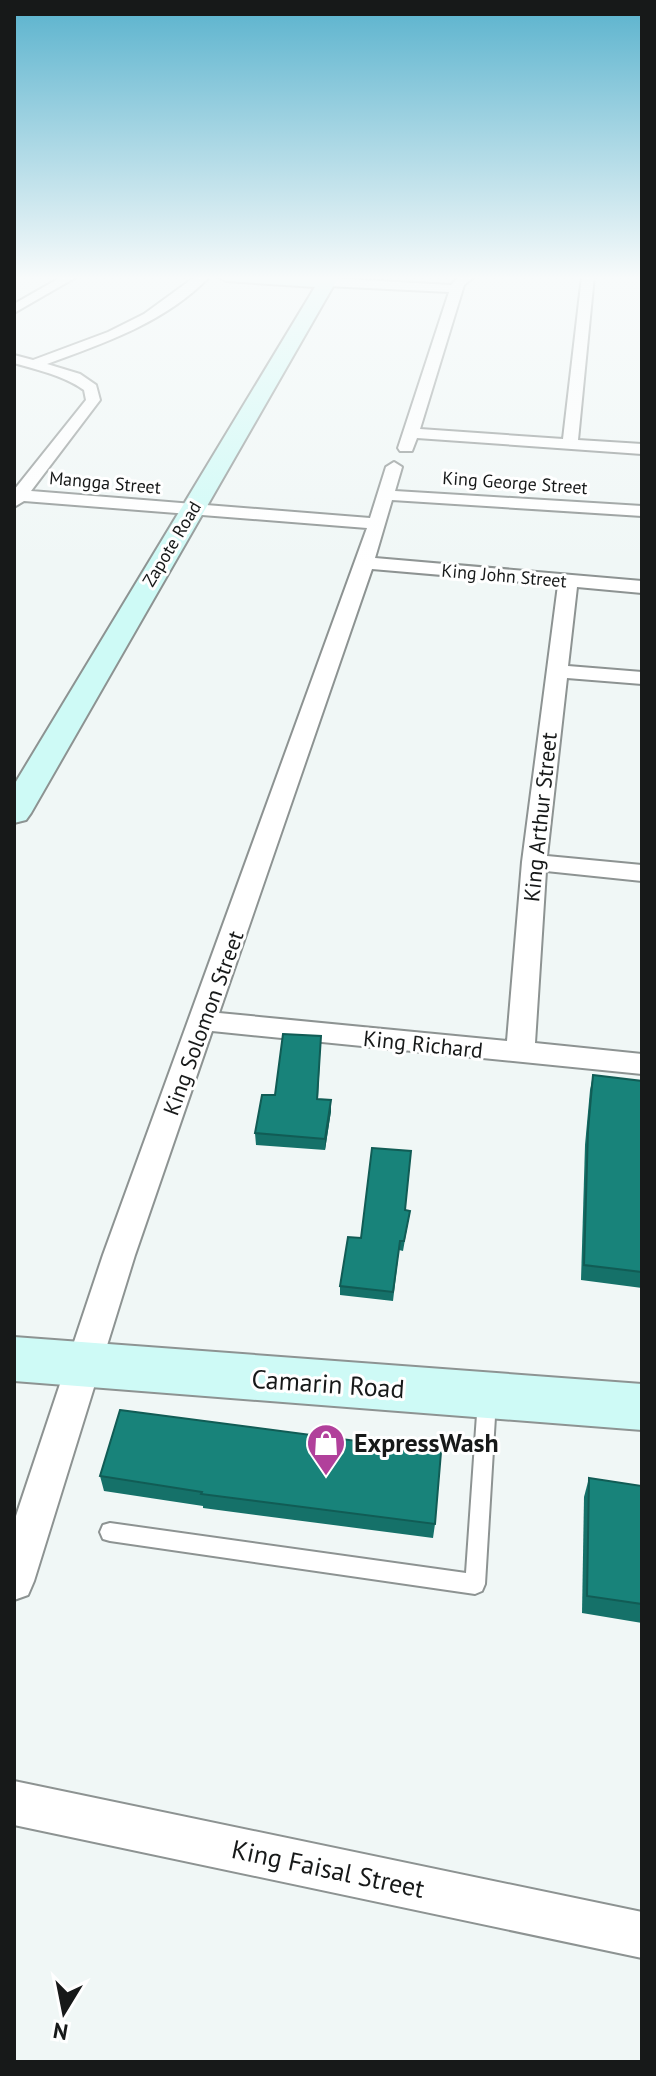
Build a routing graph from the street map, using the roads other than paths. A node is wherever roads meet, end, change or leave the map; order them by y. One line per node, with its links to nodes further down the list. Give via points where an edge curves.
1 (61, 373): 9 (street, via 91,388 93,400)
2 (273, 373): 10 (main road, Zapote Road)
3 (430, 373): 5 (street, King Solomon Street)
4 (578, 373): 6 (street)
5 (411, 433): 6 (street); 8 (street, King Solomon Street)
6 (570, 444): 7 (street)
7 (642, 449)
8 (385, 495): 11 (street, King George Street); 12 (street, King Solomon Street)
9 (16, 498): 10 (street, Mangga Street)
10 (191, 511): 12 (street, Mangga Street); 18 (main road, Zapote Road)
11 (642, 511)
12 (377, 524): 13 (street, King Solomon Street)
13 (365, 563): 14 (street, King John Street); 21 (street, King Solomon Street)
14 (568, 582): 15 (street, King John Street); 16 (street, King Arthur Street)
15 (642, 587)
16 (557, 671): 17 (street); 19 (street, King Arthur Street)
17 (642, 678)
18 (14, 813)
19 (534, 862): 20 (street); 22 (street, King Arthur Street)
20 (642, 873)
21 (204, 1021): 22 (street, King Richard); 25 (street, King Solomon Street)
22 (520, 1054): 23 (street, King Richard)
23 (642, 1064)
24 (14, 1359): 25 (main road, Camarin Road)
25 (83, 1365): 26 (main road, Camarin Road); 29 (street, King Solomon Street)
26 (487, 1395): 27 (main road, Camarin Road); 28 (lane, via 475,1584)
27 (642, 1407)
28 (110, 1532)
29 (14, 1581)
30 (14, 1803): 31 (street, King Faisal Street)
31 (642, 1935)

